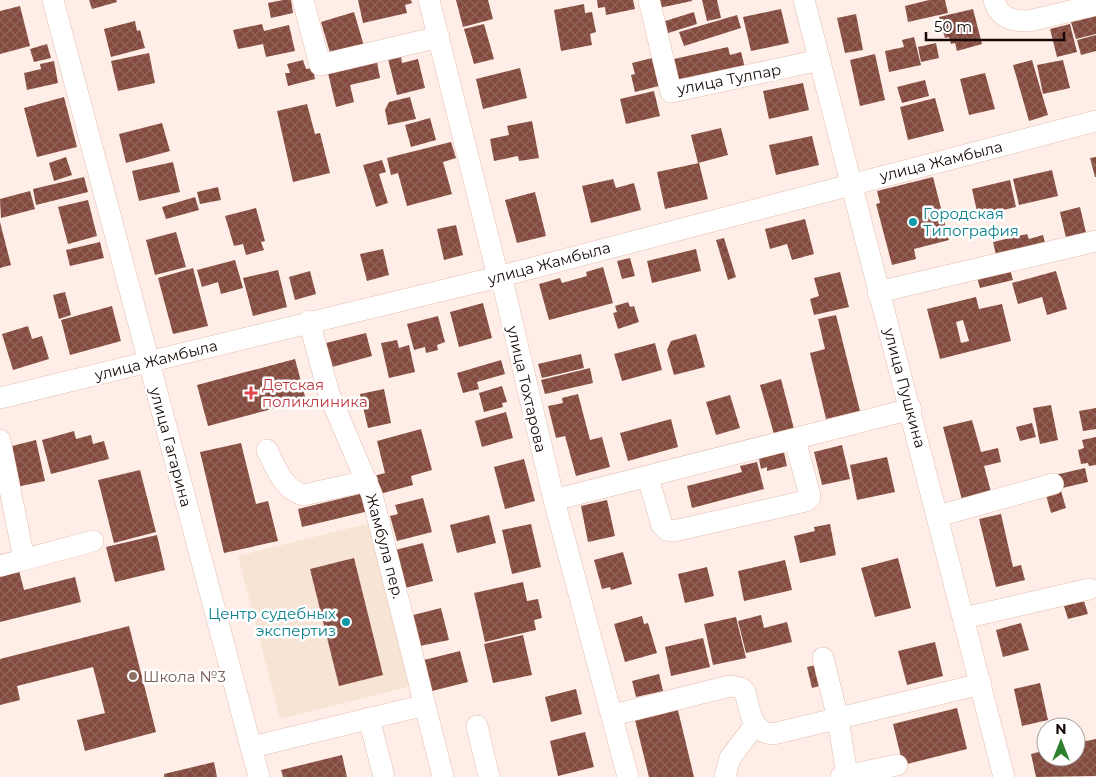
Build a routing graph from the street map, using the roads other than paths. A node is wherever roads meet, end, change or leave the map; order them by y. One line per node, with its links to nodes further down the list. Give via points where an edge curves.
1 (53, 0): 16 (street, улица Гагарина)
2 (303, 0): 8 (street, via 320,65)
3 (429, 0): 8 (street, улица Тохтарова)
4 (649, 0): 9 (street, улица Тулпар, via 671,92)
5 (804, 0): 9 (street, улица Пушкина)
6 (994, 0): 7 (street, via 1002,16 1020,21)
7 (1096, 5)
8 (439, 38): 13 (street, улица Тохтарова)
9 (820, 60): 11 (street, улица Пушкина)
10 (1096, 121): 11 (street, улица Жамбыла)
11 (852, 184): 13 (street, улица Жамбыла); 14 (street, улица Пушкина)
12 (1096, 241): 14 (street)
13 (498, 277): 15 (street, улица Жамбыла); 25 (street, улица Тохтарова, via 504,288)
14 (878, 292): 18 (street, улица Пушкина)
15 (309, 321): 16 (street, улица Жамбыла); 23 (street, Жамбула пер., via 329,394)
16 (148, 363): 17 (street, улица Жамбыла); 40 (street, улица Гагарина)
17 (0, 398)
18 (911, 409): 20 (street); 26 (street, улица Пушкина)
19 (0, 440): 28 (street)
20 (795, 440): 22 (street); 22 (street, via 809,492 806,501 667,530 662,525)
21 (267, 450): 23 (street, via 288,489 295,493 303,495)
22 (648, 478): 25 (street)
23 (367, 481): 34 (street, Жамбула пер.)
24 (1053, 484): 26 (street)
25 (554, 500): 35 (street, улица Тохтарова)
26 (938, 516): 31 (street, улица Пушкина)
27 (93, 541): 28 (street)
28 (24, 559): 29 (street)
29 (0, 566)
30 (1089, 589): 31 (street)
31 (964, 618): 33 (street, улица Пушкина)
32 (823, 658): 37 (street)
33 (981, 684): 37 (street); 49 (street, улица Пушкина)
34 (425, 705): 36 (street); 45 (street, Жамбула пер.)
35 (613, 715): 38 (street, via 730,686 745,692); 47 (street, улица Тохтарова)
36 (369, 718): 40 (street); 44 (street)
37 (838, 719): 38 (street, via 773,734 764,734); 42 (street)
38 (755, 725): 48 (street, via 730,758)
39 (477, 726): 46 (street)
40 (252, 747): 43 (street, улица Гагарина)
41 (897, 765): 42 (street)
42 (844, 776)
43 (259, 777)
44 (384, 777)
45 (444, 777)
46 (490, 777)
47 (628, 777)
48 (725, 777)
49 (1004, 777)

